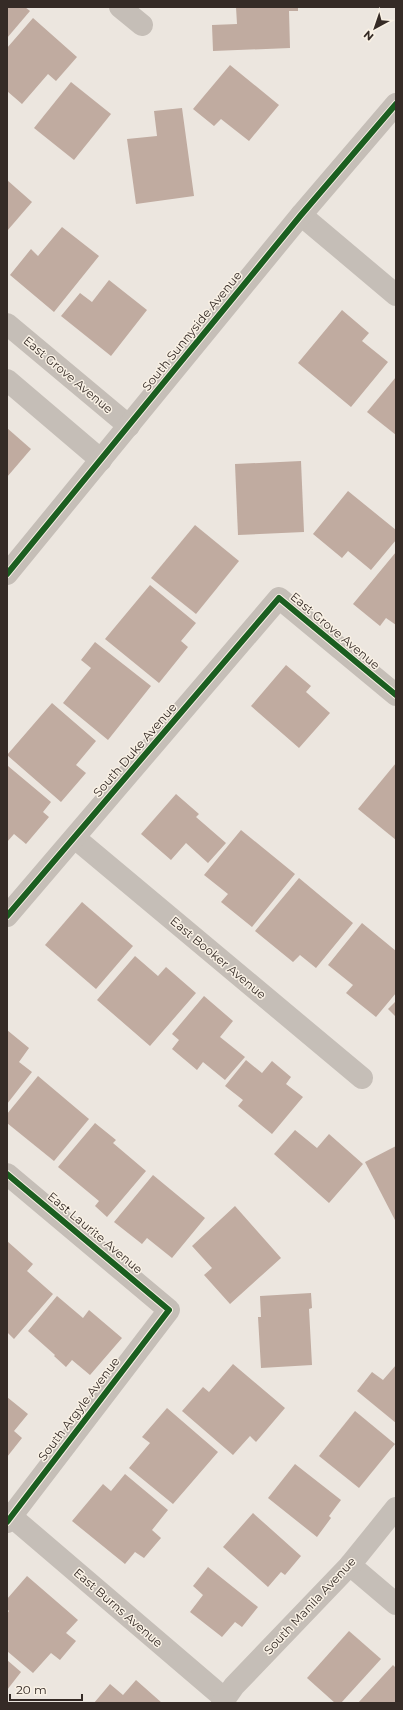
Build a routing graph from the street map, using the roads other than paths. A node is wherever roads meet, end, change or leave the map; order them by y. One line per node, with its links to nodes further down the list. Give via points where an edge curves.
1 (120, 7): 2 (street)
2 (142, 25)
3 (396, 104): 4 (street, South Sunnyside Avenue)
4 (300, 215): 5 (street); 8 (street, South Sunnyside Avenue)
5 (396, 295)
6 (7, 324): 8 (street, East Grove Avenue)
7 (7, 380): 9 (street)
8 (128, 426): 9 (street, South Sunnyside Avenue)
9 (101, 460): 10 (street, South Sunnyside Avenue)
10 (7, 574)
11 (279, 598): 12 (street, East Grove Avenue); 13 (street, South Duke Avenue)
12 (396, 695)
13 (75, 838): 14 (street, South Duke Avenue); 15 (street, East Booker Avenue)
14 (7, 916)
15 (362, 1078)
16 (7, 1174): 17 (street, East Laurite Avenue)
17 (169, 1310): 19 (street, South Argyle Avenue)
18 (396, 1508): 20 (street, South Manila Avenue)
19 (9, 1519): 22 (street, East Burns Avenue)
20 (350, 1565): 21 (street); 22 (street, South Manila Avenue, via 234,1686)
21 (396, 1604)
22 (223, 1701)

